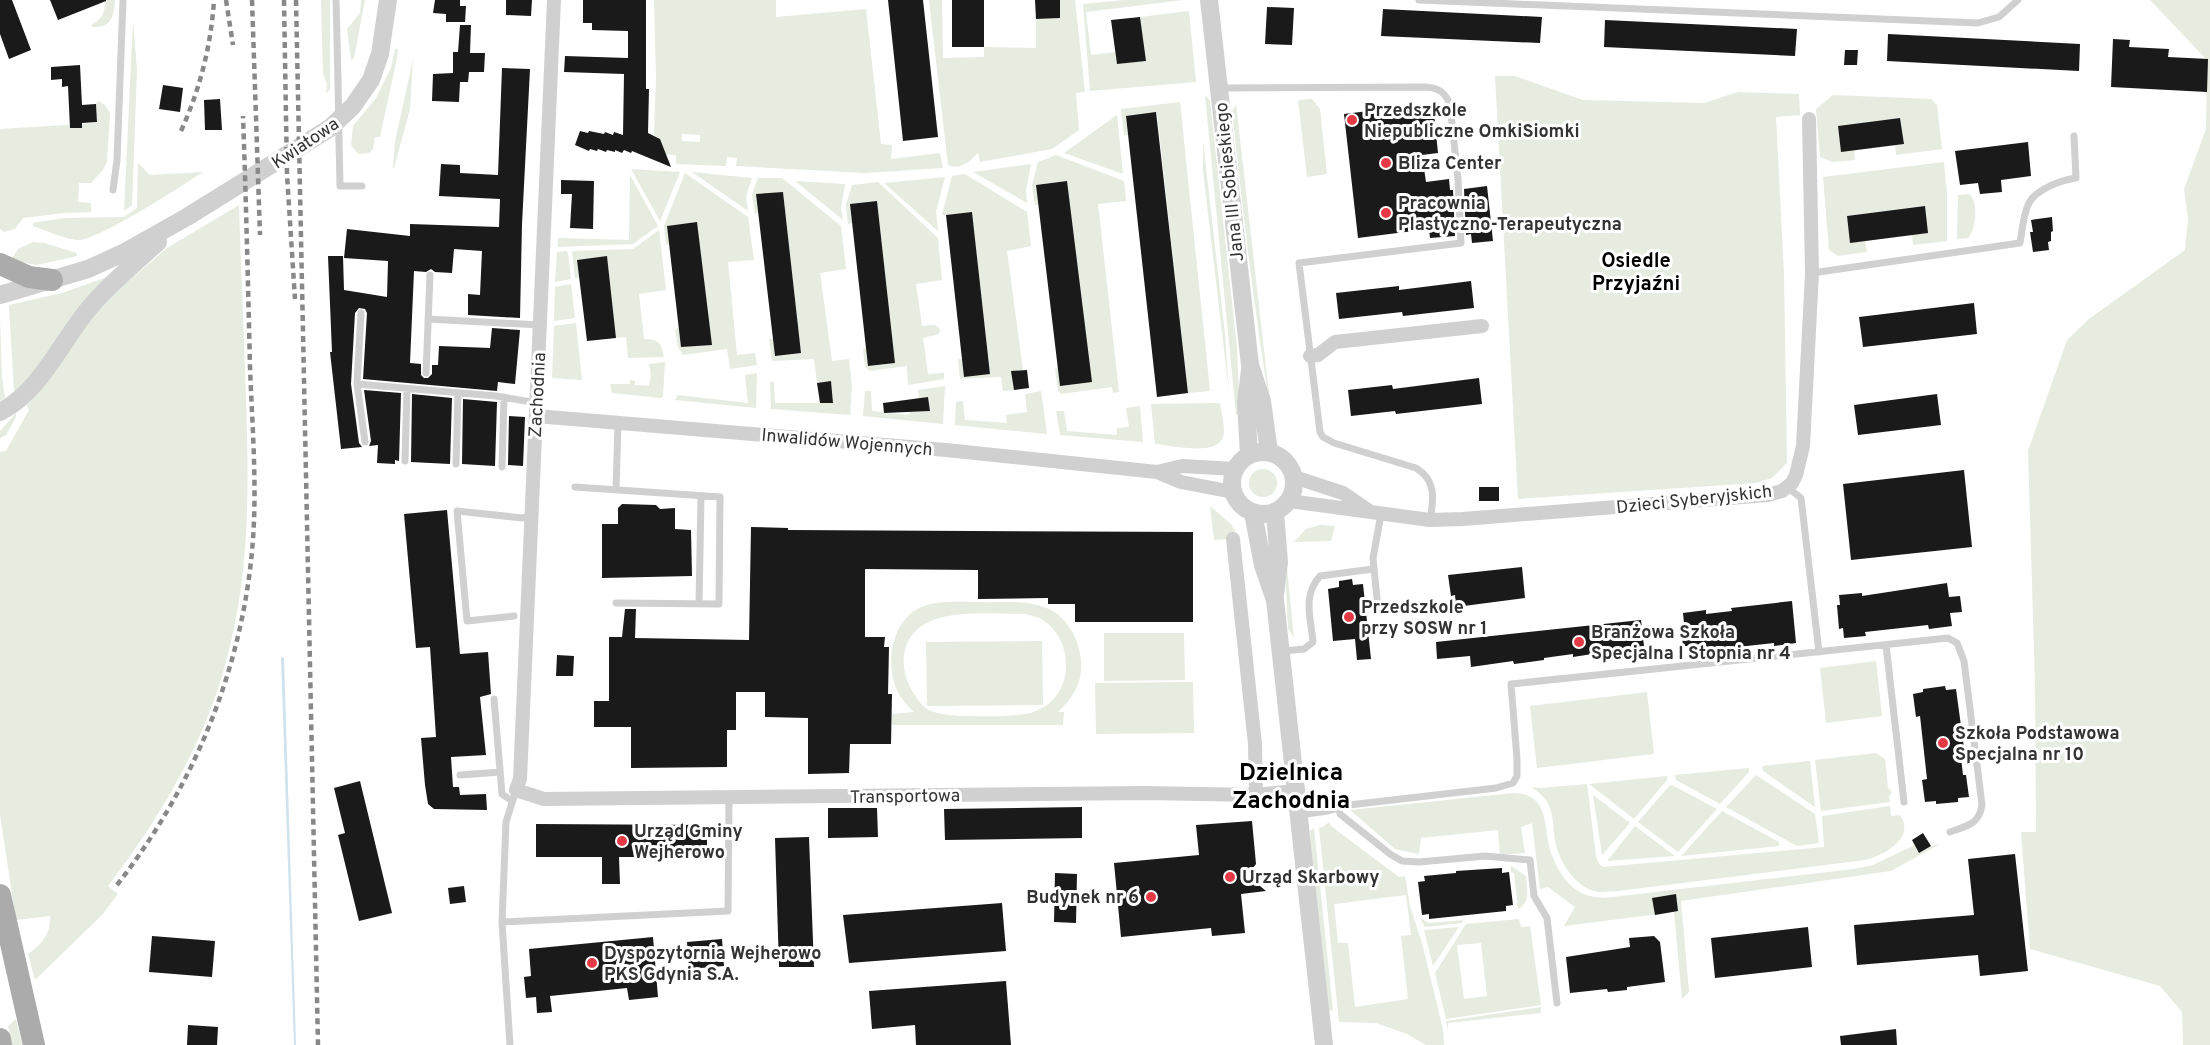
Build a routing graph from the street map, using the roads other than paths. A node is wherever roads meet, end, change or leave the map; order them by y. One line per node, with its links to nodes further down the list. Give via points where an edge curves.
1 (123, 0): 12 (lane, via 117,160)
2 (336, 0): 11 (lane, bridge, via 340,186)
3 (388, 0): 13 (street, Kwiatowa, via 380,54 371,80 353,106 328,130)
4 (554, 0): 21 (street, Zachodnia)
5 (1209, 0): 8 (street, Jana III Sobieskiego)
6 (1419, 0): 7 (lane, via 1978,24 1999,17)
7 (2018, 0)
8 (1219, 88): 23 (lane, via 1426,87 1437,88 1450,105 1461,243 1299,263); 24 (street, Jana III Sobieskiego)
9 (1809, 119): 15 (street, Dzieci Syberyjskich)
10 (2074, 136): 15 (lane, via 2076,178 2061,180 2028,203 2020,243)
11 (362, 186)
12 (112, 190)
13 (187, 217): 17 (street, Kwiatowa, via 104,263); 31 (street, Kwiatowa, via 100,297 31,388)
14 (0, 264): 17 (main road)
15 (1812, 273): 43 (street, Dzieci Syberyjskich, via 1803,446 1796,476)
16 (430, 275): 20 (lane)
17 (52, 280): 18 (street, Kwiatowa)
18 (0, 295)
19 (361, 313): 26 (lane)
20 (428, 319): 21 (lane); 25 (lane)
21 (540, 325): 30 (street, Zachodnia)
22 (1482, 326): 23 (street, via 1335,342)
23 (1311, 356): 51 (lane, via 1323,436 1425,474 1433,493)
24 (1250, 365): 34 (street, Jana III Sobieskiego, via 1262,401); 35 (street, Jana III Sobieskiego, via 1246,402)
25 (426, 374)
26 (357, 384): 27 (lane); 33 (lane)
27 (407, 388): 28 (lane); 36 (lane)
28 (458, 393): 29 (lane); 37 (lane)
29 (504, 397): 30 (lane); 38 (lane)
30 (536, 409): 32 (street, Inwalidów Wojennych); 50 (street, Zachodnia)
31 (0, 412)
32 (618, 422): 40 (street, Inwalidów Wojennych); 44 (lane)
33 (365, 442)
34 (1269, 452): 35 (street); 41 (street, via 1289,466)
35 (1249, 455): 39 (street)
36 (405, 461)
37 (456, 464)
38 (502, 467)
39 (1235, 469): 40 (street, Inwalidów Wojennych, via 1182,466); 45 (street)
40 (1157, 472): 45 (street, Inwalidów Wojennych, via 1181,482)
41 (1294, 477): 47 (street, via 1295,486); 49 (street, Dzieci Syberyjskich, via 1342,493)
42 (575, 487): 44 (lane)
43 (1787, 487): 51 (street, Dzieci Syberyjskich, via 1768,495); 61 (lane, via 1801,498)
44 (616, 490): 46 (lane)
45 (1233, 492): 48 (street, via 1237,501)
46 (701, 496): 57 (lane); 57 (lane, via 720,497 719,604)
47 (1282, 507): 48 (street, via 1264,515); 49 (street, Dzieci Syberyjskich); 55 (street)
48 (1253, 513): 55 (street, via 1263,565)
49 (1377, 513): 51 (street, Dzieci Syberyjskich); 53 (lane)
50 (532, 514): 58 (lane, via 523,518 457,511 467,621); 66 (street, Zachodnia, via 520,779)
51 (1430, 520)
52 (1233, 539): 67 (street, via 1255,744)
53 (1372, 569): 54 (lane); 60 (lane, via 1320,576 1308,595 1313,642 1304,649)
54 (1377, 599)
55 (1275, 600): 60 (street)
56 (616, 603): 57 (lane)
57 (699, 604)
58 (514, 616)
59 (1886, 645): 61 (lane); 69 (lane); 72 (lane, via 1948,638 1957,643 1964,661 1982,805 1974,822)
60 (1280, 651): 65 (street)
61 (1819, 652): 70 (lane, via 1511,684 1517,768 1513,783)
62 (494, 699): 63 (lane)
63 (500, 772): 64 (lane); 66 (lane, via 502,794)
64 (460, 775)
65 (1296, 791): 67 (street, Transportowa); 71 (street)
66 (514, 795): 68 (street, Transportowa, via 544,799); 74 (lane, via 506,822)
67 (1256, 795): 68 (street, Transportowa)
68 (729, 798): 74 (lane, via 728,911)
69 (1904, 802)
70 (1339, 808): 71 (lane); 75 (lane, via 1340,814 1402,861 1485,856 1530,860 1534,896 1547,918)
71 (1299, 815): 80 (street)
72 (1950, 832)
73 (0, 894): 78 (main road)
74 (502, 922): 79 (lane)
75 (1557, 1003)
76 (0, 1039): 77 (main road)
77 (1, 1045)
78 (34, 1045)
79 (510, 1045)
80 (1324, 1045)

